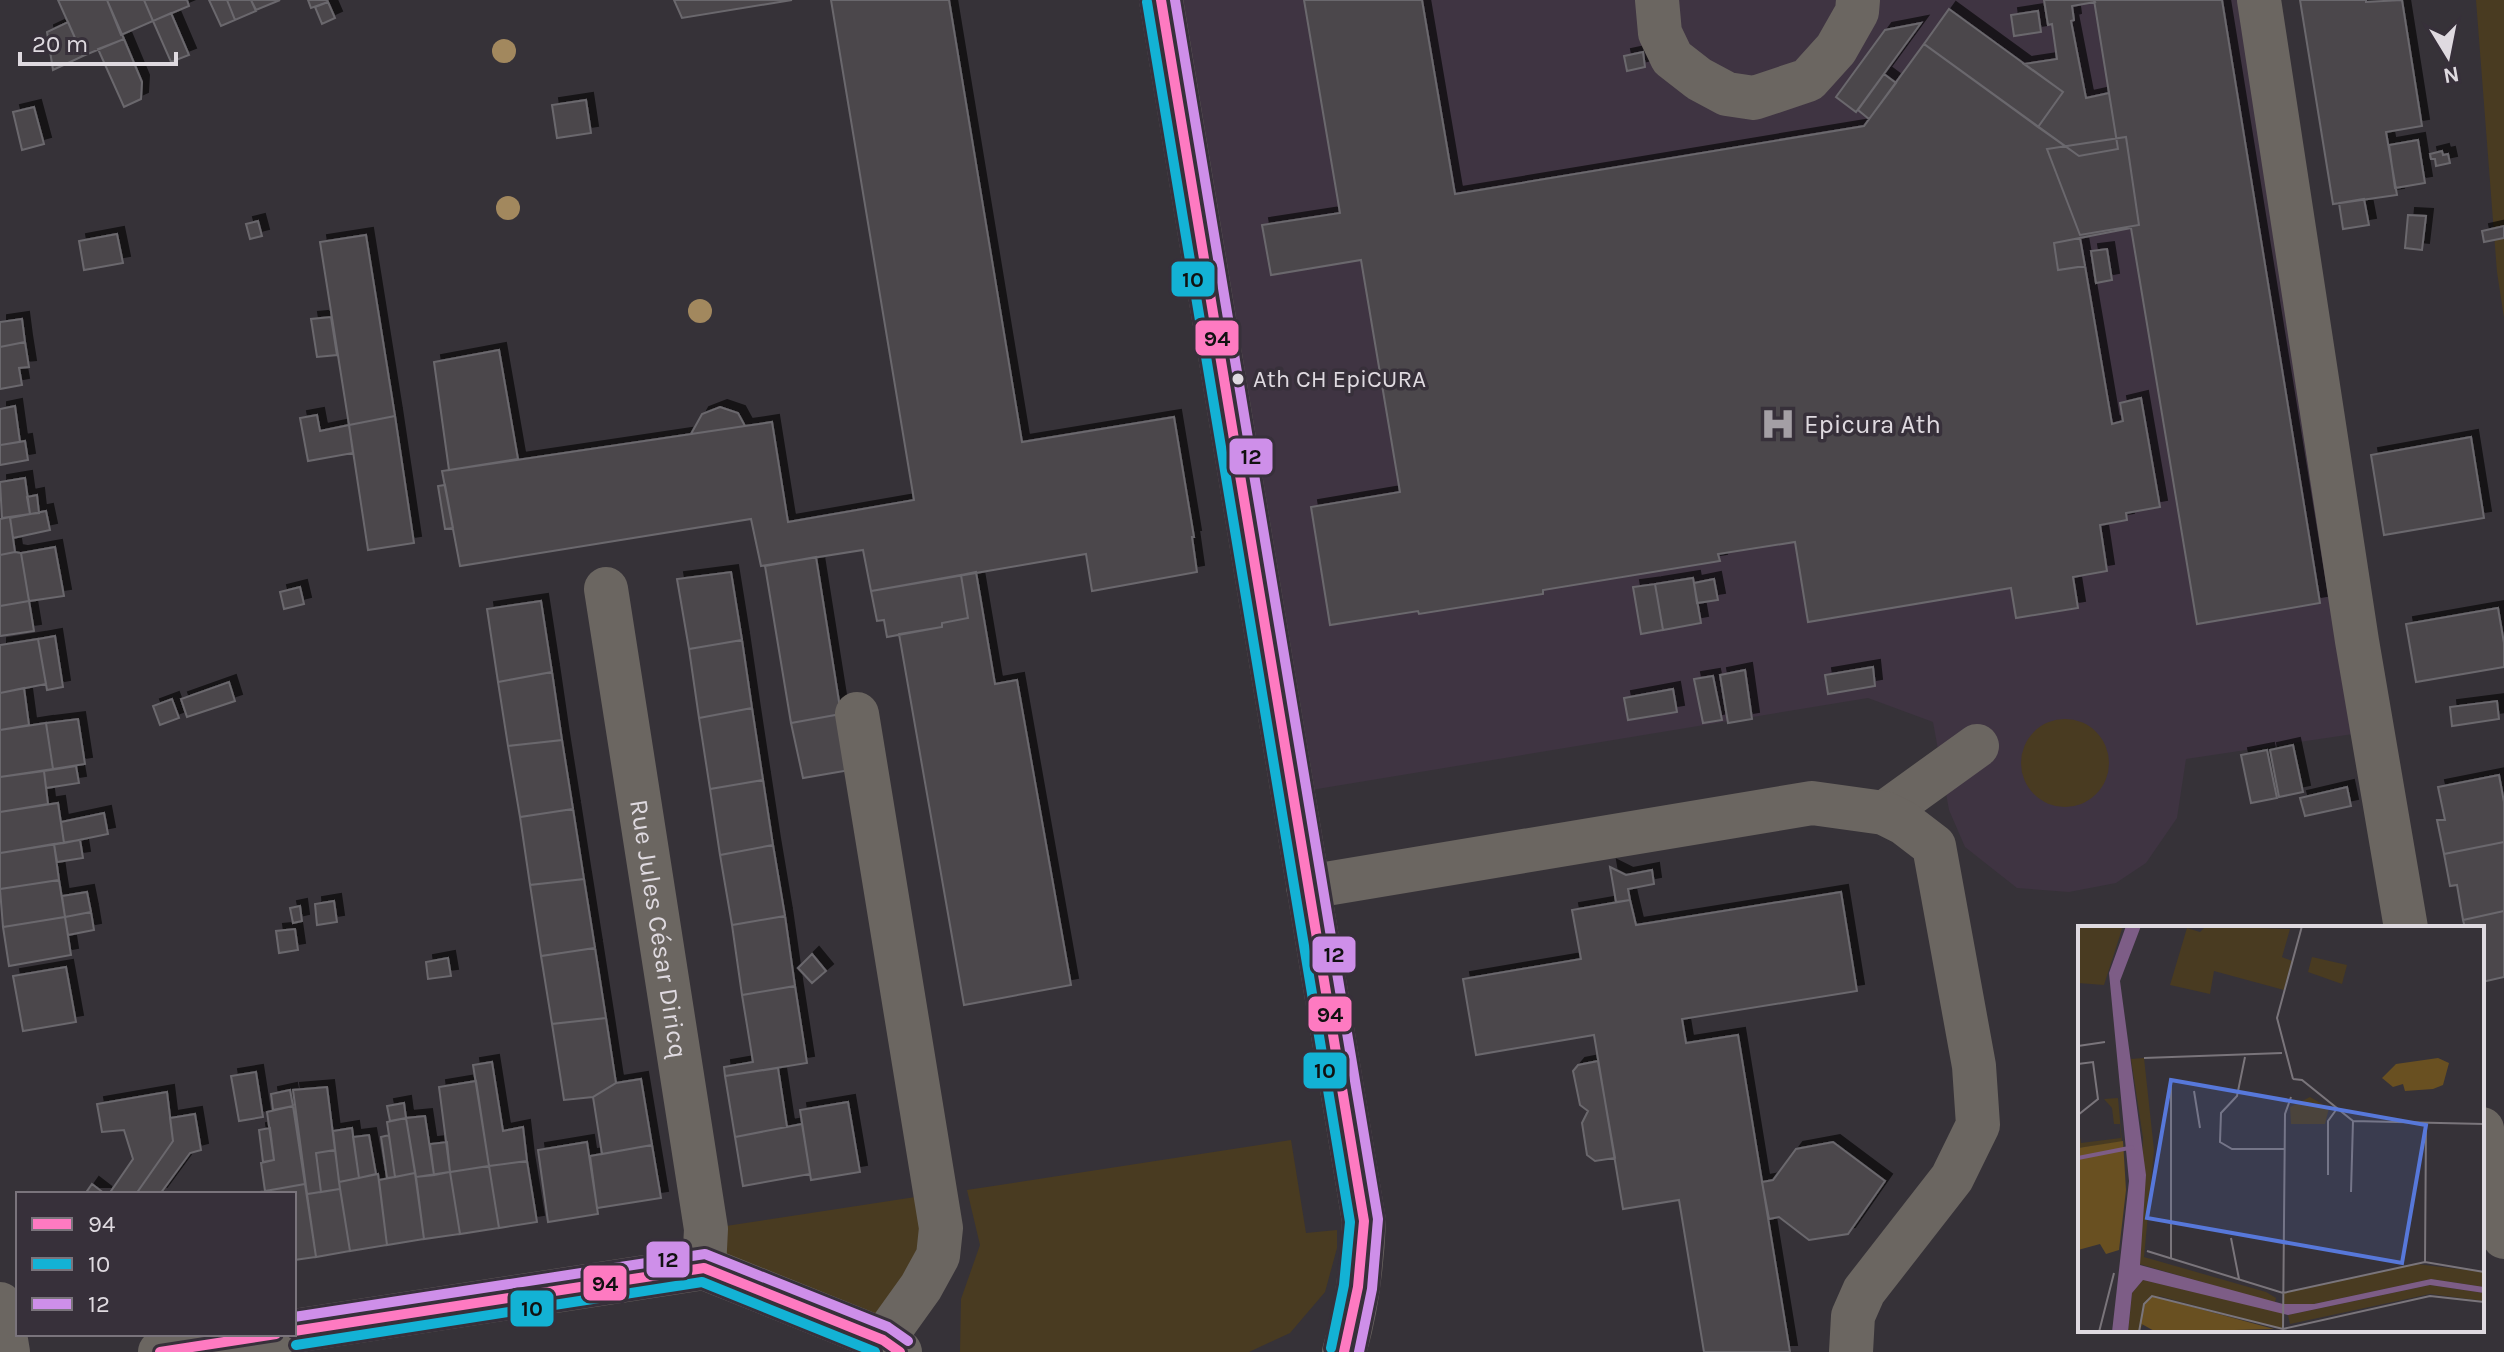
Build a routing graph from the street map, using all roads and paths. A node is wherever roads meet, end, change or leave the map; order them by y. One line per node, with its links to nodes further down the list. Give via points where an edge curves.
1 (1161, 0): 9 (street)
2 (1657, 0): 3 (street, via 1660,33 1672,58 1727,94 1754,98 1808,80 1836,49 1857,12)
3 (1858, 0)
4 (2259, 0): 10 (street)
5 (606, 589): 13 (street, Rue Jules César Diricq, via 706,1229)
6 (857, 714): 17 (street, via 941,1228 938,1256)
7 (1977, 746): 8 (street)
8 (1884, 813): 9 (street, via 1812,803); 21 (street, via 1934,846 1974,1066 1978,1125 1952,1178 1864,1291 1853,1316)
9 (1308, 887): 20 (street, via 1364,1221 1362,1274)
10 (2406, 926)
11 (2484, 1139): 12 (street)
12 (2504, 1237)
13 (704, 1268): 15 (street); 17 (street)
14 (0, 1304): 18 (street)
15 (296, 1331)
16 (263, 1336): 19 (street)
17 (891, 1346)
18 (8, 1352)
19 (160, 1352)
20 (1344, 1352)
21 (1851, 1352)

